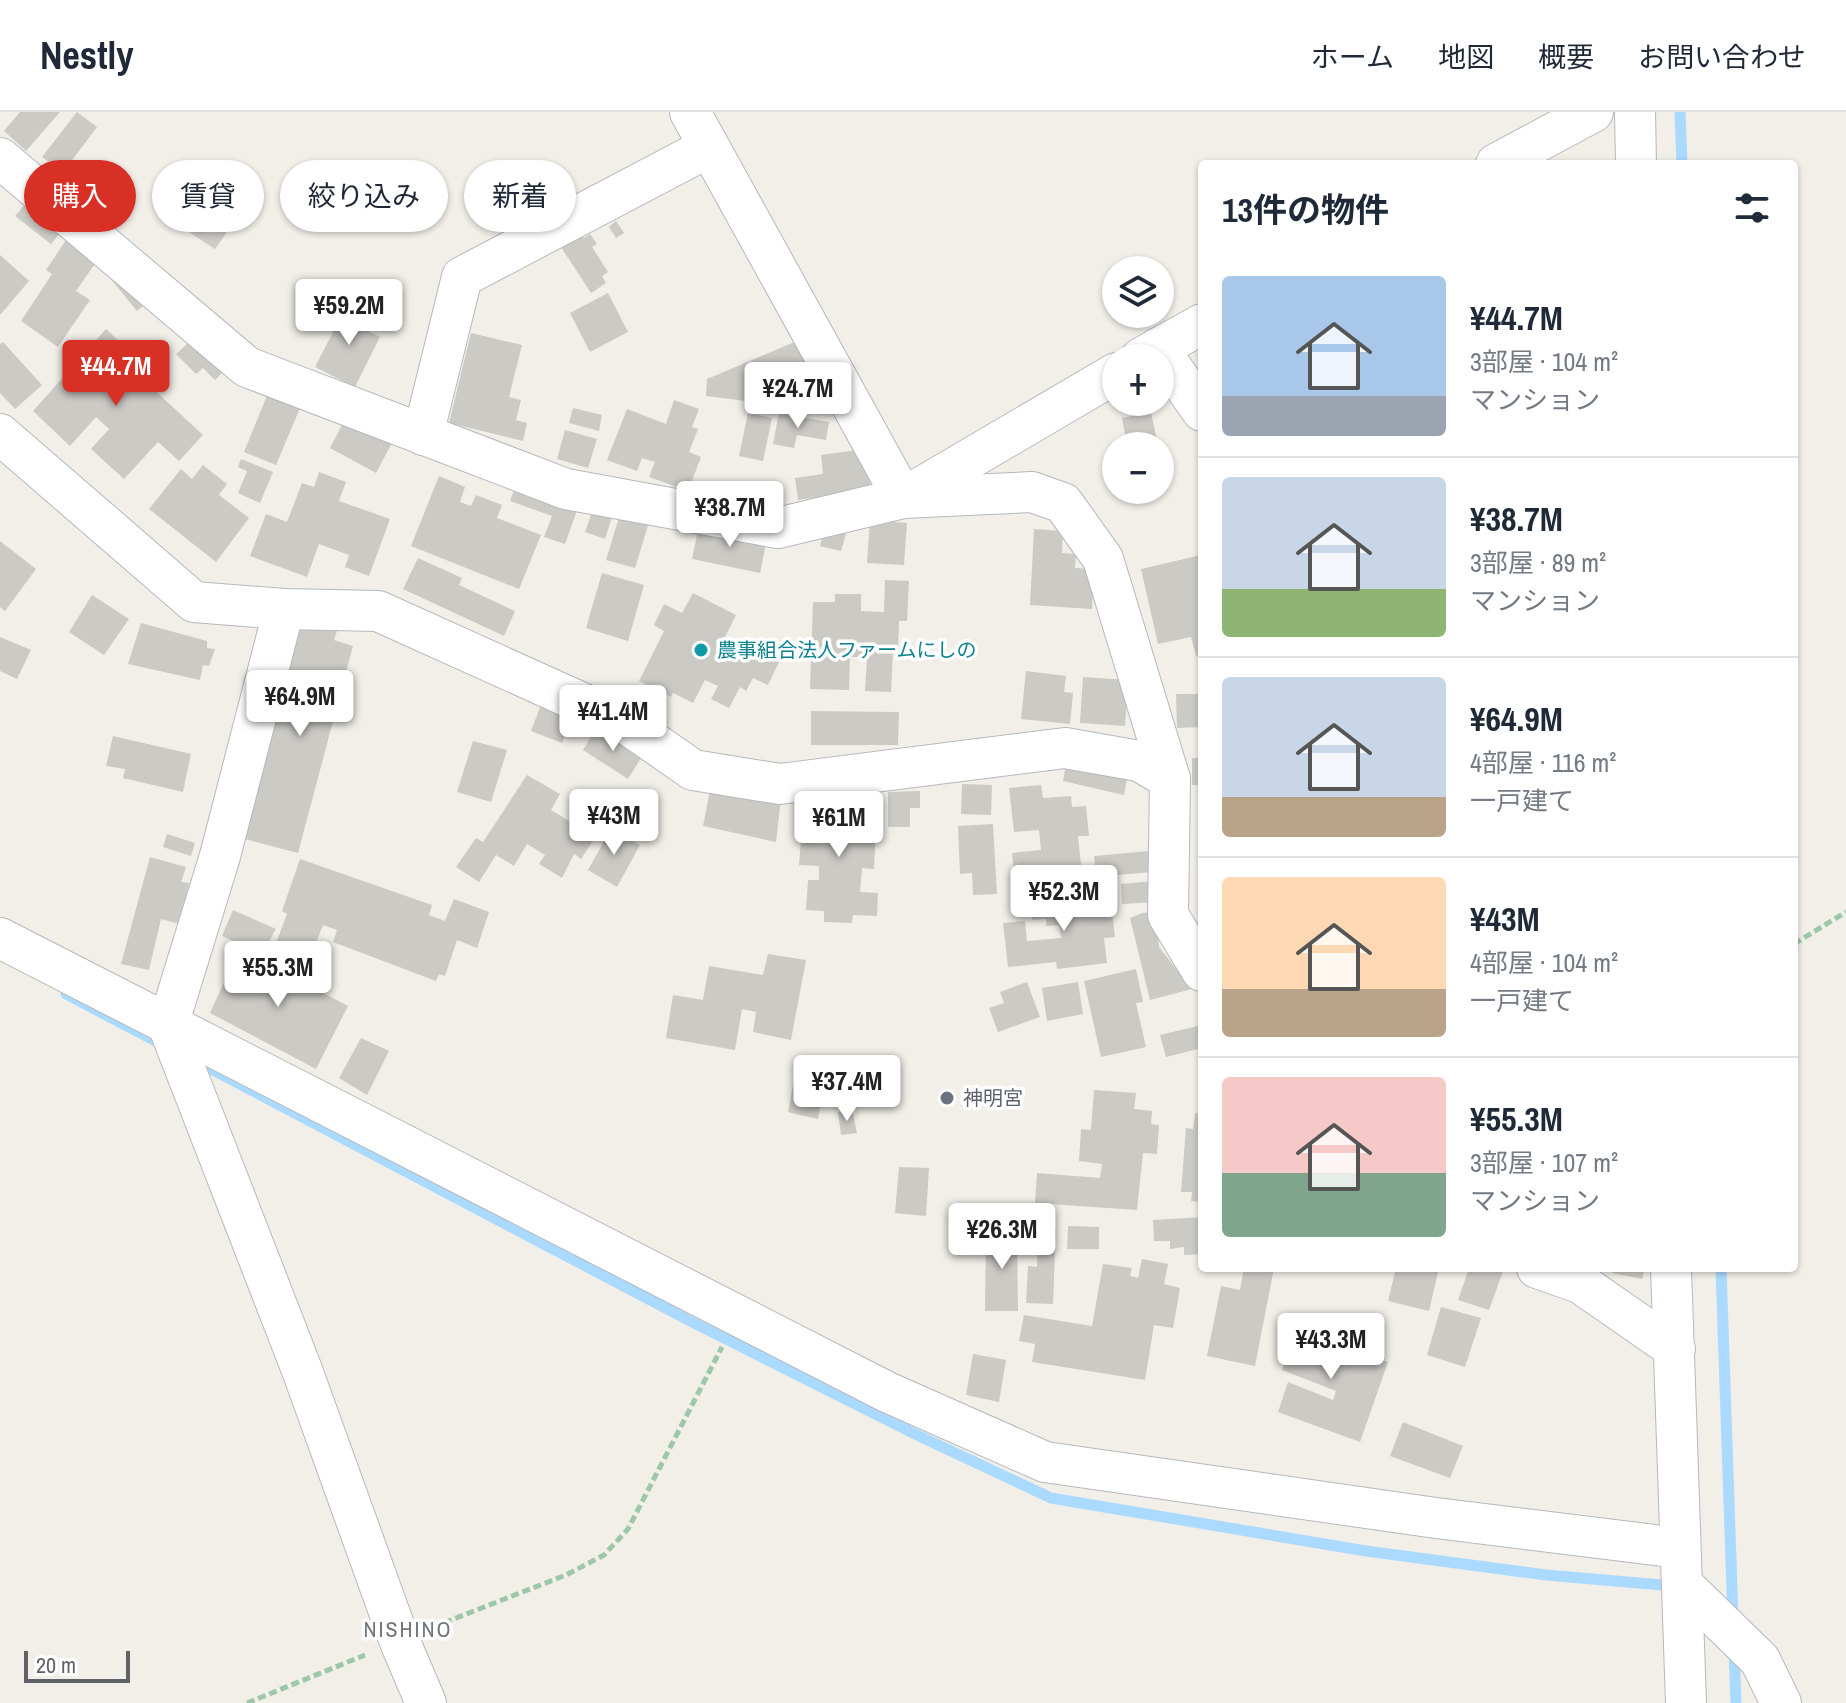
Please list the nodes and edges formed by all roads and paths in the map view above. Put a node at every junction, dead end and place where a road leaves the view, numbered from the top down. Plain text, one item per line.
1 (690, 112) edge
2 (1593, 112) edge
3 (1635, 112) edge
4 (709, 147) junction
5 (0, 158) edge
6 (1503, 160) edge
7 (1636, 160) edge
8 (1198, 326) edge
9 (1166, 344) edge
10 (1174, 380) edge
11 (1102, 381) edge
12 (1198, 407) edge
13 (0, 434) edge
14 (423, 435) junction
15 (903, 498) junction
16 (284, 609) junction
17 (1170, 779) junction
18 (1846, 912) edge
19 (0, 938) edge
20 (1798, 942) edge
21 (1198, 964) edge
22 (168, 1025) junction
23 (1548, 1272) edge
24 (1671, 1272) edge
25 (738, 1315) junction
26 (1675, 1349) junction
27 (1680, 1566) junction
28 (400, 1642) junction
29 (247, 1703) edge
30 (426, 1703) edge
31 (1686, 1703) edge
32 (1781, 1703) edge

1 - 4 street
2 - 6 street
3 - 7 street
4 - 14 street
4 - 15 street
5 - 14 street
8 - 9 street
10 - 12 street
11 - 15 street
13 - 16 street
14 - 15 street
15 - 17 street
16 - 17 street
16 - 22 street
17 - 21 street
18 - 20 path
19 - 22 street
22 - 25 street
22 - 28 street
23 - 26 street
24 - 26 street
25 - 27 street
25 - 28 path
26 - 27 street
27 - 31 street
27 - 32 street
28 - 29 path
28 - 30 street

